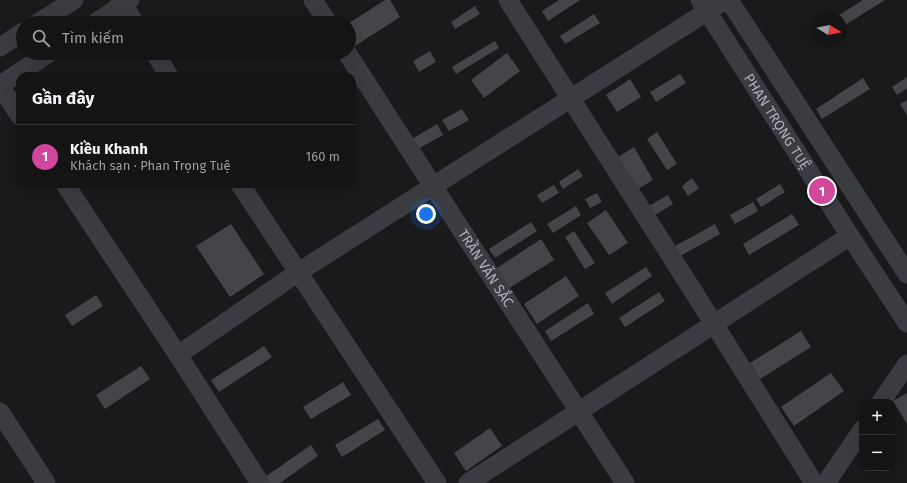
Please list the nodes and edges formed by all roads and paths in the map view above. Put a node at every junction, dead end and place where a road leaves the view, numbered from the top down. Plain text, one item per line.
1 (74, 0) edge
2 (313, 0) edge
3 (508, 0) edge
4 (725, 0) edge
5 (729, 0) edge
6 (124, 2) edge
7 (703, 6) edge
8 (49, 16) edge
9 (105, 16) edge
10 (131, 16) edge
11 (323, 16) edge
12 (16, 37) edge
13 (0, 47) edge
14 (38, 60) edge
15 (159, 60) edge
16 (352, 60) edge
17 (20, 72) edge
18 (167, 72) edge
19 (16, 75) edge
20 (0, 85) edge
21 (571, 99) junction
22 (16, 110) edge
23 (434, 186) junction
24 (68, 188) edge
25 (243, 188) edge
26 (850, 236) junction
27 (298, 273) junction
28 (907, 274) edge
29 (907, 323) edge
30 (714, 324) junction
31 (178, 355) junction
32 (907, 364) edge
33 (883, 399) edge
34 (0, 412) edge
35 (580, 412) junction
36 (859, 434) edge
37 (46, 483) edge
38 (260, 483) edge
39 (437, 483) edge
40 (468, 483) edge
41 (625, 483) edge
42 (814, 483) edge
43 (826, 483) edge

1 - 8 street
2 - 11 street
3 - 21 street
4 - 7 street
5 - 28 street, PHAN TRỌNG TUỆ
6 - 9 street
6 - 10 street
7 - 21 street
7 - 26 street, PHAN TRỌNG TUỆ
12 - 13 street
14 - 17 street
15 - 18 street
16 - 23 street, TRẦN VĂN SẮC
19 - 20 street
20 - 22 street
21 - 23 street
21 - 30 street
23 - 27 street
23 - 35 street, TRẦN VĂN SẮC
24 - 31 street
25 - 27 street
26 - 29 street, PHAN TRỌNG TUỆ
26 - 30 street
27 - 31 street
27 - 39 street
30 - 35 street
30 - 42 street
31 - 38 street
32 - 33 street
34 - 37 street
35 - 40 street
35 - 41 street, TRẦN VĂN SẮC
36 - 43 street

